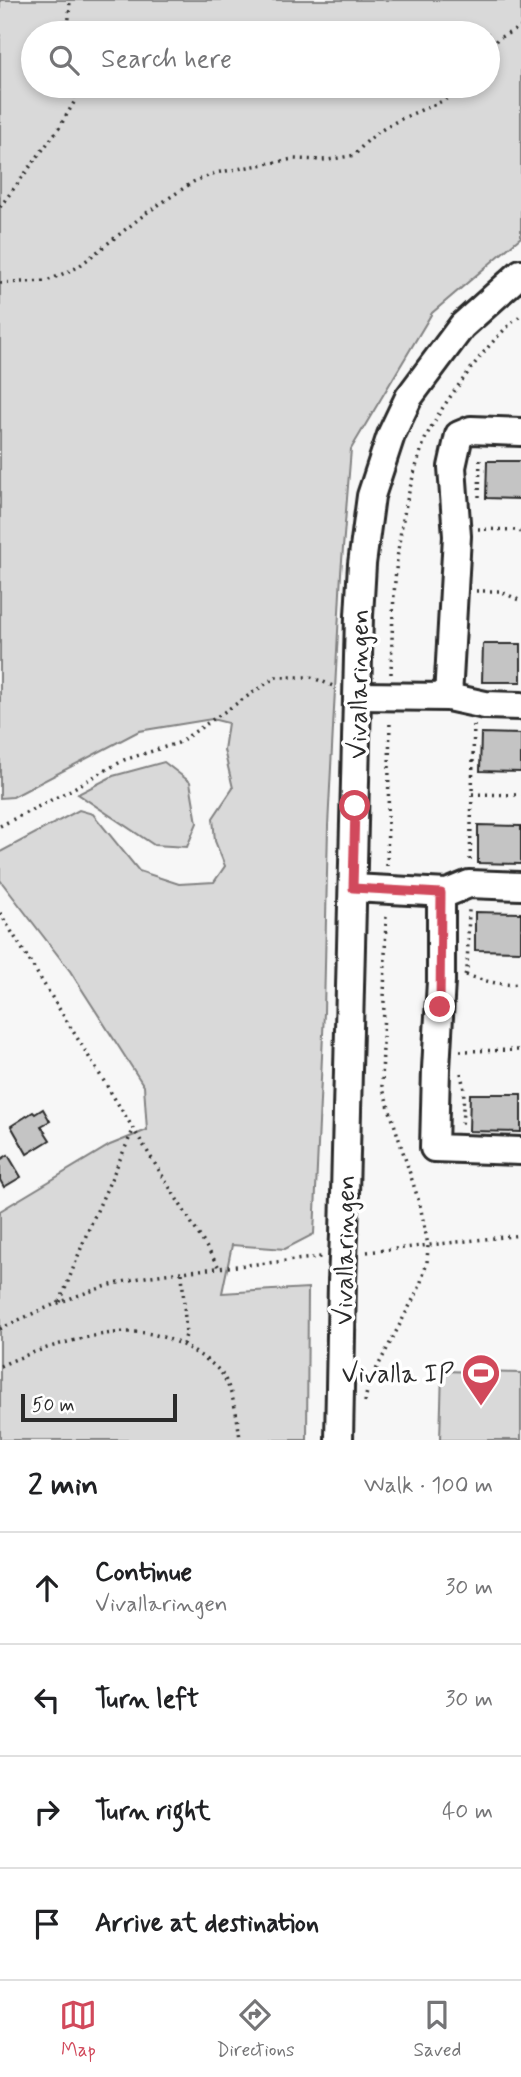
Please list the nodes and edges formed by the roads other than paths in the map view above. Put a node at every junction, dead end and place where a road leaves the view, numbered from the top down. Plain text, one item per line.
1 (521, 273) edge
2 (521, 432) edge
3 (358, 696) junction
4 (448, 697) junction
5 (521, 706) edge
6 (521, 886) edge
7 (353, 888) junction
8 (441, 893) junction
9 (521, 1151) edge
10 (339, 1440) edge

1 - 3 street, Vivallaringen
2 - 4 street
3 - 4 street
3 - 7 street, Vivallaringen
4 - 5 street
6 - 8 street
7 - 8 street
7 - 10 street, Vivallaringen, bridge
8 - 9 street

